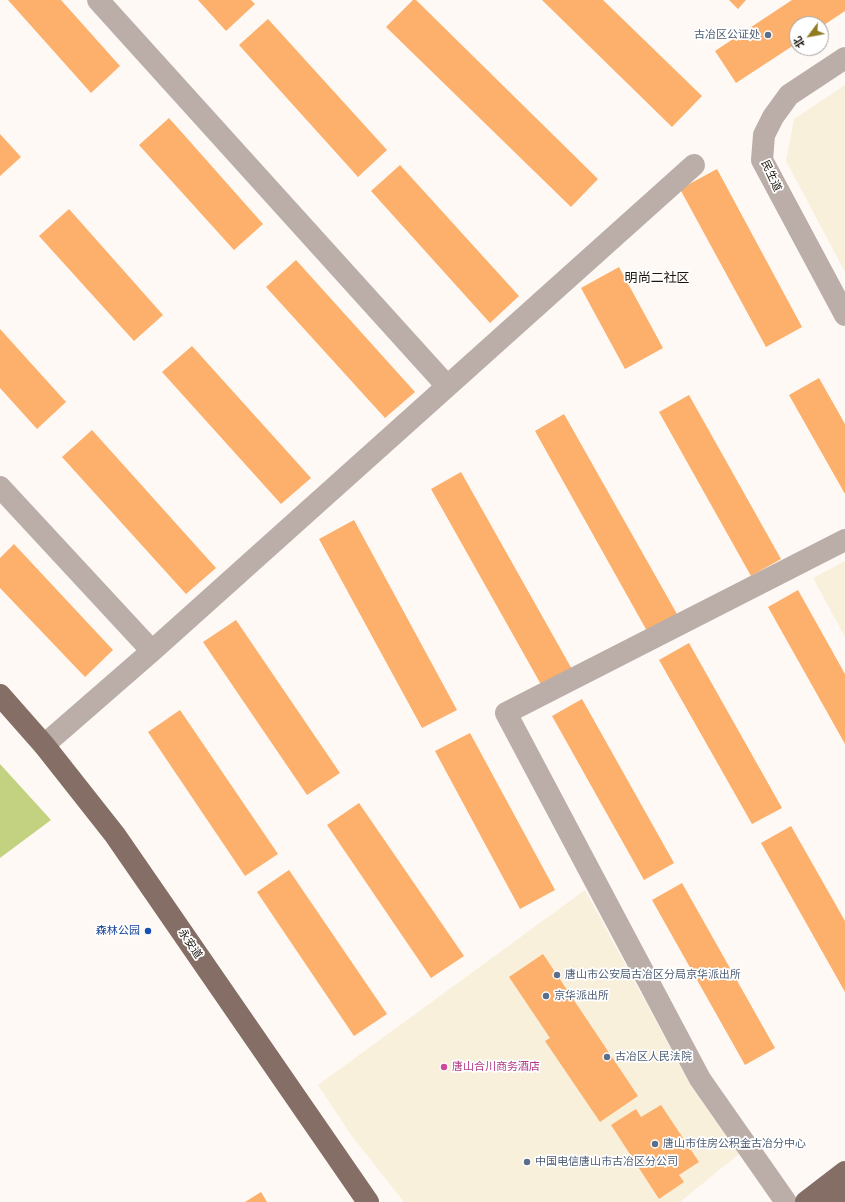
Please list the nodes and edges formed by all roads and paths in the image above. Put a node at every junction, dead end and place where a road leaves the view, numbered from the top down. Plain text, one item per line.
1 (98, 0) edge
2 (845, 58) edge
3 (694, 165) dead end
4 (845, 315) edge
5 (447, 386) junction
6 (0, 486) edge
7 (845, 540) edge
8 (152, 651) junction
9 (0, 695) edge
10 (44, 745) junction
11 (845, 1172) edge
12 (845, 1194) edge
13 (368, 1202) edge
14 (786, 1202) edge
15 (806, 1202) edge
16 (834, 1202) edge

1 - 5 street
2 - 4 street, 民生道
3 - 5 street
5 - 8 street
6 - 8 street
7 - 14 street
8 - 10 street
9 - 10 main road, 永安道
10 - 13 main road, 永安道
11 - 15 main road
12 - 16 main road

